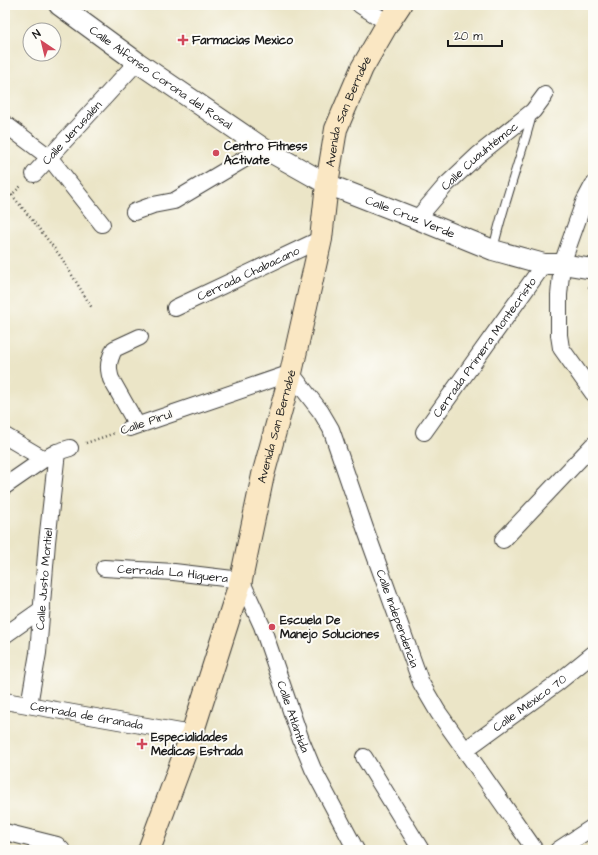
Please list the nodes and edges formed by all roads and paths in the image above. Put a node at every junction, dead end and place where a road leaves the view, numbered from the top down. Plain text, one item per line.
1 (59, 5) edge
2 (360, 5) edge
3 (400, 5) edge
4 (388, 23) junction
5 (137, 62) junction
6 (545, 95) dead end
7 (533, 111) junction
8 (5, 124) edge
9 (263, 148) junction
10 (49, 157) junction
11 (34, 174) joint
12 (327, 184) junction
13 (593, 185) edge
14 (12, 195) junction
15 (5, 201) edge
16 (134, 212) dead end
17 (417, 219) junction
18 (102, 224) dead end
19 (320, 239) junction
20 (493, 250) junction
21 (553, 264) junction
22 (593, 269) edge
23 (92, 308) dead end
24 (175, 308) dead end
25 (5, 320) edge
26 (9, 325) dead end
27 (140, 338) dead end
28 (291, 373) junction
29 (593, 393) edge
30 (133, 427) junction
31 (424, 432) dead end
32 (5, 436) edge
33 (593, 445) edge
34 (57, 453) junction
35 (5, 486) edge
36 (503, 540) dead end
37 (104, 568) dead end
38 (241, 580) junction
39 (42, 610) junction
40 (5, 635) edge
41 (593, 654) edge
42 (5, 701) edge
43 (29, 705) junction
44 (192, 734) junction
45 (465, 750) junction
46 (364, 757) dead end
47 (593, 827) edge
48 (5, 832) edge
49 (62, 850) edge
50 (149, 850) edge
51 (356, 850) edge
52 (420, 850) edge
53 (535, 850) edge
54 (558, 850) edge

1 - 5 street, Calle Alfonso Corona del Rosal
2 - 4 street
3 - 4 main road, Avenida San Bernabé
4 - 12 main road, Avenida San Bernabé
5 - 9 street, Calle Alfonso Corona del Rosal
5 - 10 street, Calle Jerusalén
6 - 7 street, Calle Cuauhtémoc
7 - 17 street, Calle Cuauhtémoc
7 - 20 lane
8 - 10 street
9 - 12 street, Calle Alfonso Corona del Rosal
9 - 16 street
10 - 11 street, Calle Jerusalén
10 - 18 street
11 - 14 path, Calle Jerusalén
12 - 17 street, Calle Cruz Verde
12 - 19 main road, Avenida San Bernabé
13 - 21 street
14 - 15 path, Calle Jerusalén
14 - 23 path
17 - 20 street, Calle Cruz Verde
19 - 24 street, Cerrada Chabacano
19 - 28 main road, Avenida San Bernabé
20 - 21 street, Calle Cruz Verde
21 - 22 street, Calle Cruz Verde
21 - 29 street
21 - 31 street, Cerrada Primera Montecristo
25 - 26 path
27 - 30 street
28 - 30 street, Calle Pirul
28 - 38 main road, Avenida San Bernabé
28 - 45 street, Calle Independencia
30 - 34 path, Calle Pirul
32 - 34 street
33 - 36 street
34 - 35 street
34 - 39 street, Calle Justo Montiel
37 - 38 street, Cerrada La Higuera
38 - 44 main road, Avenida San Bernabé
38 - 51 street, Calle Atlántida
39 - 40 street
39 - 43 street, Calle Justo Montiel
41 - 45 street, Calle México 70
42 - 43 street, Cerrada de Granada
43 - 44 street, Cerrada de Granada
44 - 50 main road, Avenida San Bernabé
45 - 53 street, Calle Independencia
46 - 52 street
47 - 54 street
48 - 49 street

